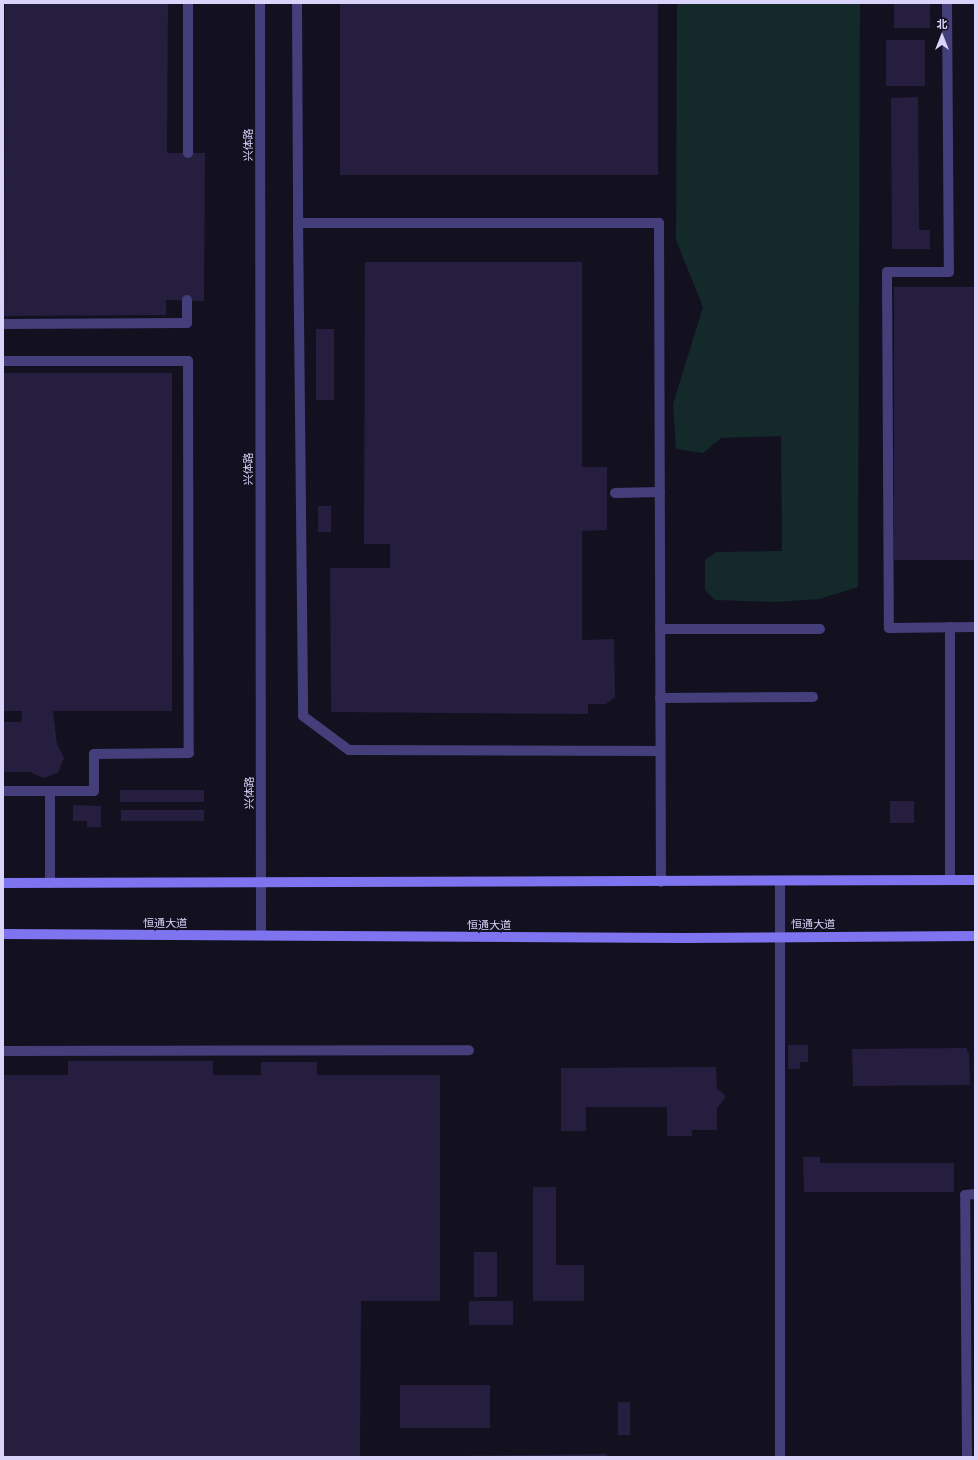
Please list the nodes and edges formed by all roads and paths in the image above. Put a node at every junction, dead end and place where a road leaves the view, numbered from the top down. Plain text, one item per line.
1 (188, 3) edge
2 (260, 3) edge
3 (297, 3) edge
4 (947, 3) edge
5 (188, 153) dead end
6 (298, 224) junction
7 (187, 300) dead end
8 (3, 324) edge
9 (3, 361) edge
10 (660, 492) junction
11 (615, 493) dead end
12 (950, 627) junction
13 (975, 627) edge
14 (660, 629) junction
15 (820, 629) dead end
16 (813, 697) dead end
17 (660, 698) junction
18 (660, 751) junction
19 (3, 791) edge
20 (50, 791) junction
21 (950, 880) junction
22 (975, 880) edge
23 (780, 881) junction
24 (661, 882) junction
25 (3, 883) edge
26 (50, 883) junction
27 (261, 884) junction
28 (3, 934) edge
29 (261, 935) junction
30 (780, 936) junction
31 (975, 936) edge
32 (469, 1050) dead end
33 (3, 1051) edge
34 (975, 1194) edge
35 (780, 1457) edge
36 (967, 1457) edge

1 - 5 lane
2 - 27 lane, 兴体路
3 - 6 lane
4 - 12 lane
6 - 10 lane
6 - 18 lane
7 - 8 lane
9 - 20 lane
10 - 11 lane
10 - 14 lane
12 - 13 lane
12 - 21 lane
14 - 15 lane
14 - 17 lane
16 - 17 lane
17 - 18 lane
18 - 24 lane
19 - 20 lane
20 - 26 lane
21 - 22 main road
21 - 23 main road
23 - 24 main road
23 - 30 lane
24 - 27 main road
25 - 26 main road
26 - 27 main road
27 - 29 lane, 兴体路
28 - 29 main road, 恒通大道
29 - 30 main road, 恒通大道
30 - 31 main road, 恒通大道
30 - 35 lane
32 - 33 lane
34 - 36 lane

